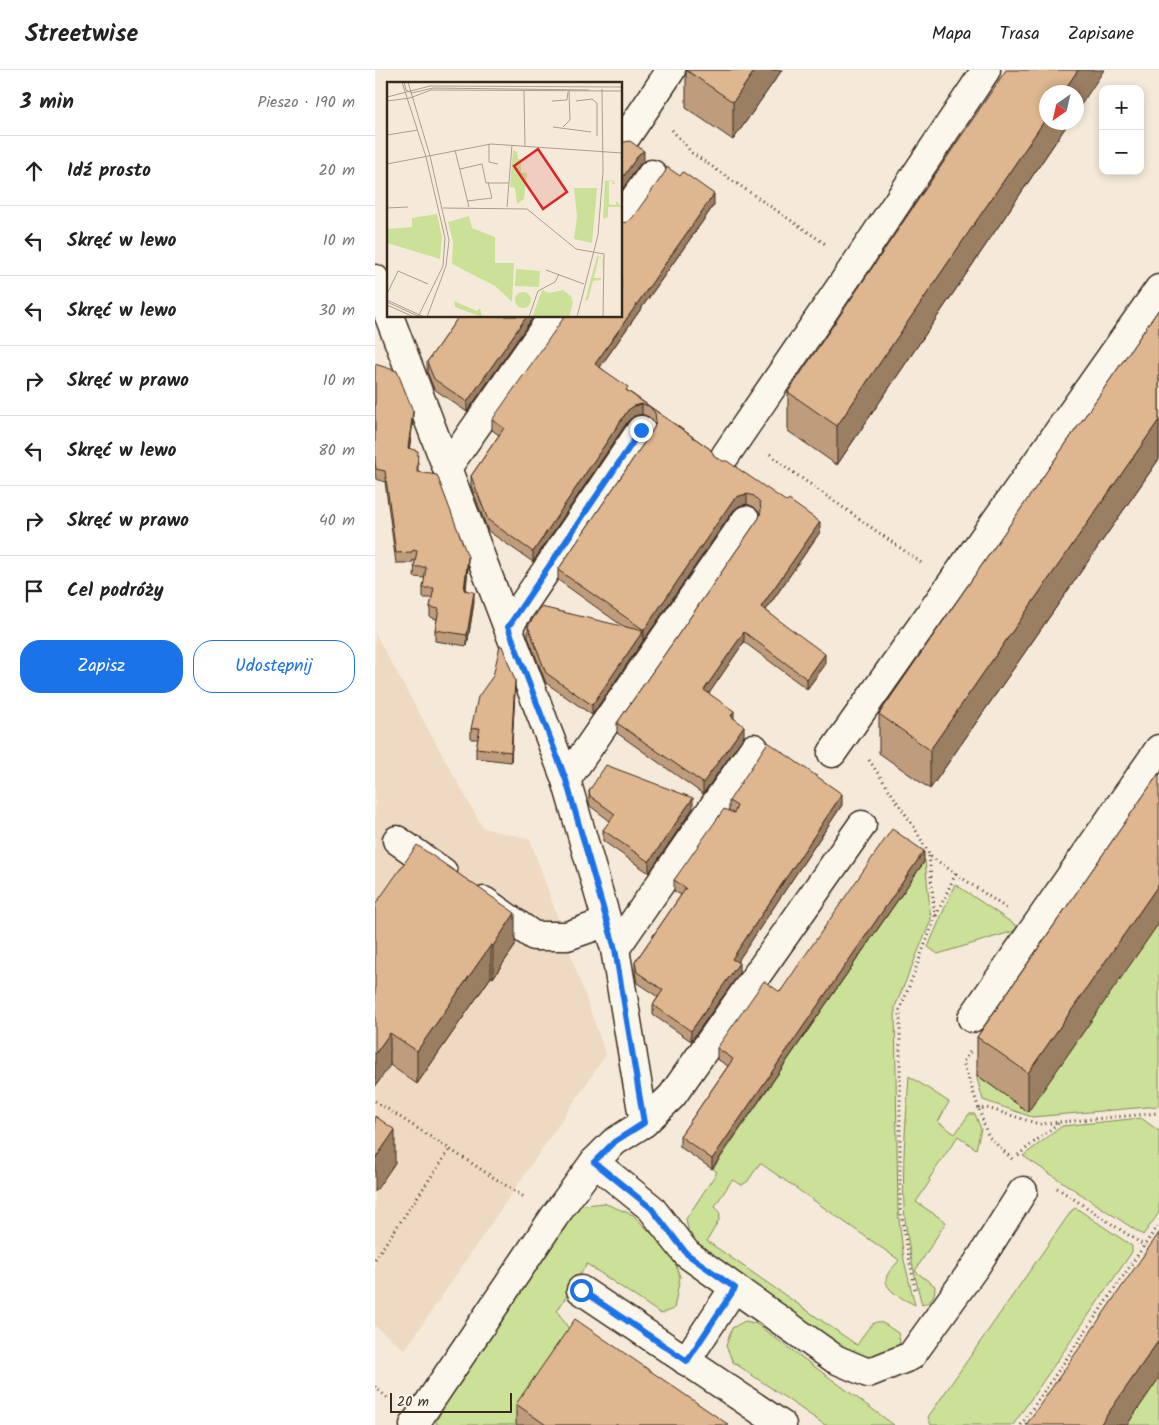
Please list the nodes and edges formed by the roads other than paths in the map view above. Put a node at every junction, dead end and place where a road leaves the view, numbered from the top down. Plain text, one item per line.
1 (671, 70) edge
2 (985, 70) edge
3 (626, 137) dead end
4 (652, 174) dead end
5 (623, 215) edge
6 (375, 279) edge
7 (1159, 289) edge
8 (387, 311) edge
9 (390, 318) edge
10 (552, 318) edge
11 (641, 430) dead end
12 (725, 456) dead end
13 (447, 468) junction
14 (746, 520) dead end
15 (508, 627) junction
16 (754, 748) dead end
17 (1159, 748) edge
18 (832, 753) dead end
19 (566, 780) junction
20 (861, 825) dead end
21 (397, 840) dead end
22 (607, 922) junction
23 (615, 949) junction
24 (973, 1018) dead end
25 (644, 1123) junction
26 (594, 1162) junction
27 (1023, 1191) dead end
28 (735, 1288) junction
29 (581, 1290) dead end
30 (687, 1361) junction
31 (414, 1425) edge
32 (782, 1425) edge

1 - 3 lane
2 - 12 lane
4 - 5 lane
6 - 8 lane
7 - 18 lane
9 - 13 lane
10 - 13 lane
11 - 15 lane
13 - 15 lane
14 - 19 lane
15 - 19 lane
16 - 23 lane
17 - 24 lane
19 - 22 lane
20 - 25 lane
21 - 22 lane
22 - 23 lane
23 - 25 lane
25 - 26 lane
26 - 28 lane
26 - 31 lane
27 - 28 lane
28 - 30 lane
29 - 30 lane
30 - 32 lane

